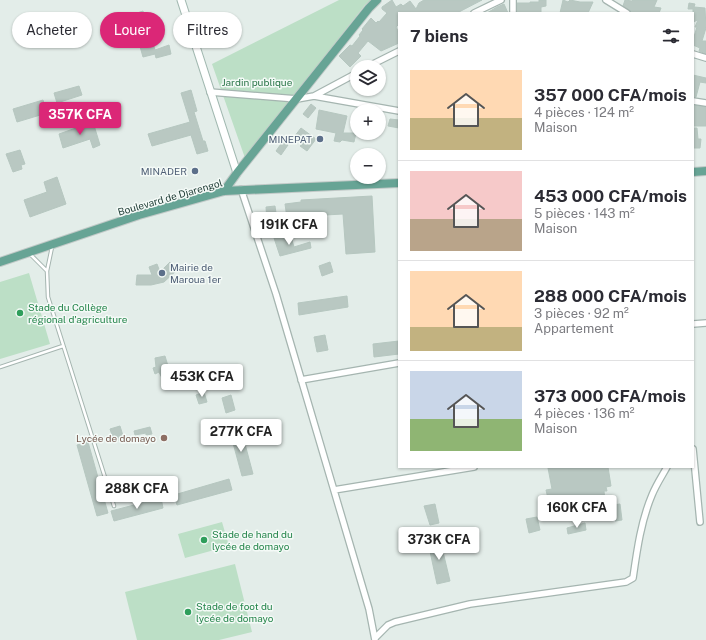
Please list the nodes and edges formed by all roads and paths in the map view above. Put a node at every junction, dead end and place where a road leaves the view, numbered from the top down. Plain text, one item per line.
1 (181, 0) edge
2 (377, 0) edge
3 (501, 0) edge
4 (513, 0) edge
5 (606, 0) edge
6 (476, 12) edge
7 (513, 12) edge
8 (625, 12) edge
9 (398, 52) edge
10 (694, 54) edge
11 (706, 58) edge
12 (381, 60) edge
13 (350, 77) edge
14 (210, 92) junction
15 (314, 96) junction
16 (297, 99) junction
17 (694, 101) edge
18 (706, 103) edge
19 (398, 111) edge
20 (706, 171) edge
21 (694, 172) edge
22 (237, 173) junction
23 (398, 183) edge
24 (241, 189) junction
25 (224, 191) junction
26 (53, 244) junction
27 (28, 252) junction
28 (0, 262) edge
29 (47, 271) junction
30 (706, 323) edge
31 (694, 324) edge
32 (63, 346) junction
33 (398, 363) edge
34 (0, 367) edge
35 (301, 380) junction
36 (694, 459) edge
37 (468, 468) edge
38 (666, 468) edge
39 (334, 490) junction
40 (114, 506) dead end
41 (700, 522) dead end
42 (375, 639) edge

1 - 14 street
2 - 16 main road
3 - 6 street
4 - 7 street
5 - 8 street
9 - 12 street
10 - 11 street
13 - 15 street
14 - 16 street
14 - 22 street
15 - 16 street
15 - 19 street
16 - 22 main road
17 - 18 street
20 - 21 main road
22 - 25 main road
23 - 24 main road, Boulevard de Djarengol
24 - 25 main road, Boulevard de Djarengol
24 - 35 street
25 - 26 main road, Boulevard de Djarengol
26 - 27 main road, Boulevard de Djarengol
26 - 29 lane
27 - 28 main road, Boulevard de Djarengol
27 - 29 lane
29 - 32 lane
30 - 31 street
32 - 34 lane
32 - 40 lane
33 - 35 street
35 - 39 street
36 - 41 street
37 - 39 street
38 - 42 street
39 - 42 street

